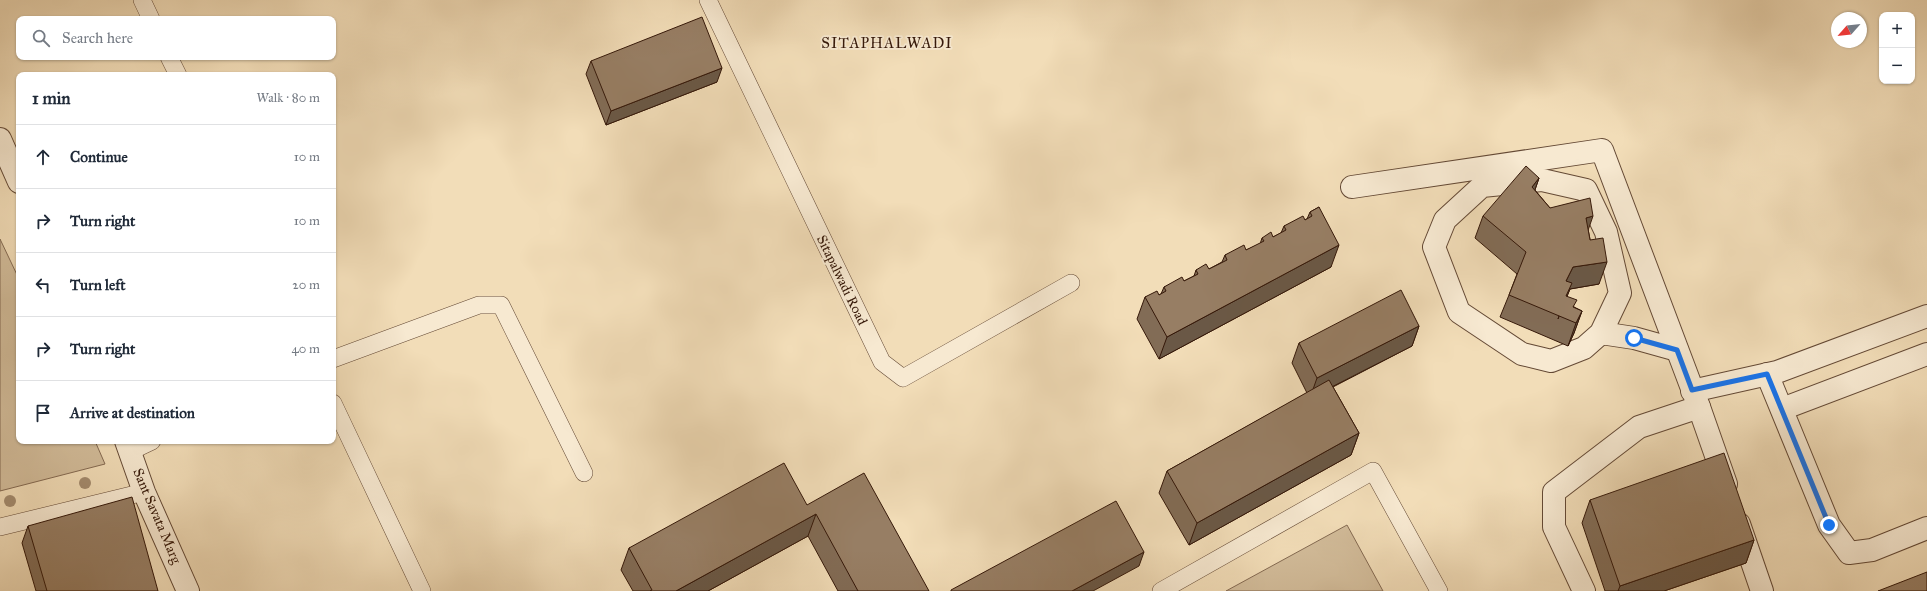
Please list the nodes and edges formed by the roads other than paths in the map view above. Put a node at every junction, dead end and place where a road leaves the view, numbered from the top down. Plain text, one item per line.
1 (142, 0) edge
2 (708, 0) edge
3 (150, 16) edge
4 (170, 60) edge
5 (176, 72) edge
6 (0, 139) edge
7 (15, 159) edge
8 (1352, 188) dead end
9 (1071, 283) dead end
10 (1927, 316) edge
11 (1601, 333) junction
12 (1677, 350) junction
13 (1927, 354) edge
14 (336, 358) edge
15 (1767, 374) junction
16 (1696, 399) junction
17 (336, 409) edge
18 (1782, 409) junction
19 (129, 446) edge
20 (584, 473) dead end
21 (144, 492) junction
22 (0, 527) edge
23 (1927, 528) edge
24 (188, 591) edge
25 (422, 591) edge
26 (1161, 591) edge
27 (1439, 591) edge
28 (1584, 591) edge
29 (1762, 591) edge

1 - 3 lane
2 - 9 lane, Sitapalwadi Road
4 - 5 lane
6 - 7 street
8 - 12 street
10 - 15 street
11 - 11 street
11 - 12 street
12 - 16 street
13 - 18 street
14 - 20 lane
15 - 16 street
15 - 18 street
16 - 28 street
16 - 29 street
17 - 25 lane
18 - 23 street
19 - 21 street, Sant Savata Marg
21 - 22 lane
21 - 24 street, Sant Savata Marg
26 - 27 lane

